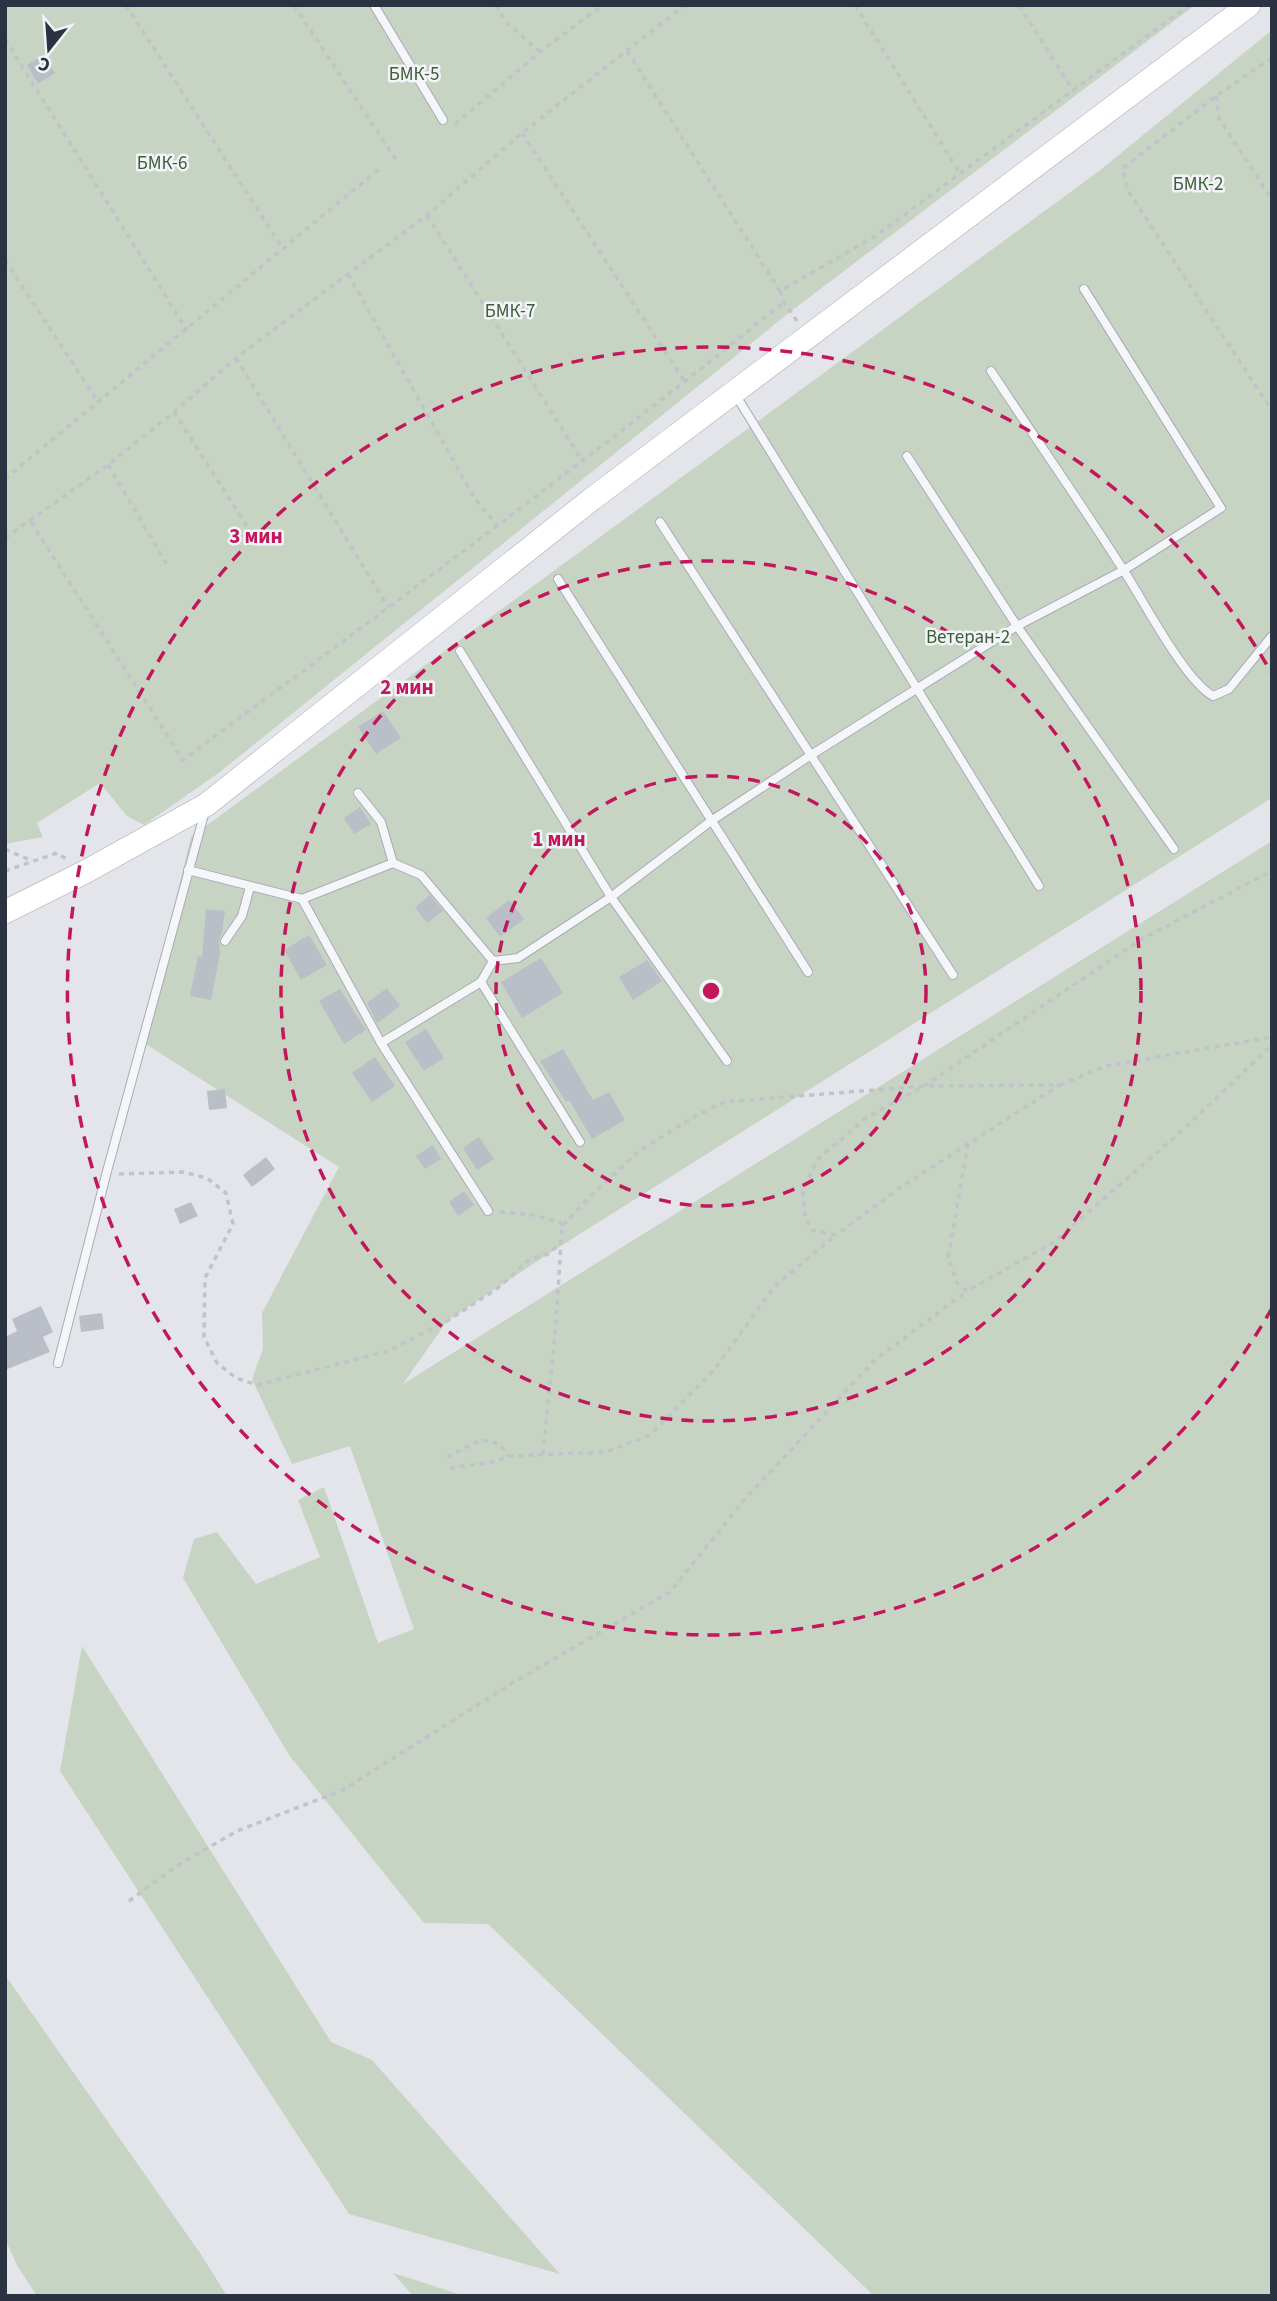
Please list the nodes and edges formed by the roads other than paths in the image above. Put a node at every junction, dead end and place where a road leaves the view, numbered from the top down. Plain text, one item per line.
1 (374, 5) edge
2 (1249, 5) edge
3 (443, 120) road end
4 (1084, 289) dead end
5 (991, 371) dead end
6 (734, 392) junction
7 (907, 456) dead end
8 (660, 522) dead end
9 (1124, 570) junction
10 (558, 579) dead end
11 (1017, 626) junction
12 (1272, 636) edge
13 (460, 651) dead end
14 (917, 689) junction
15 (811, 755) junction
16 (358, 793) dead end
17 (206, 804) junction
18 (711, 821) junction
19 (1174, 849) dead end
20 (393, 863) junction
21 (188, 870) junction
22 (1039, 886) dead end
23 (250, 887) junction
24 (611, 897) junction
25 (302, 899) junction
26 (5, 912) edge
27 (225, 941) dead end
28 (493, 961) junction
29 (808, 972) dead end
30 (953, 975) dead end
31 (481, 982) junction
32 (381, 1043) junction
33 (727, 1061) dead end
34 (580, 1142) dead end
35 (488, 1211) road end
36 (58, 1363) dead end

1 - 3 lane
2 - 6 main road
4 - 9 lane
5 - 9 lane
6 - 14 lane
6 - 17 main road
7 - 11 lane
8 - 15 lane
9 - 11 lane
9 - 12 lane
10 - 18 lane
11 - 14 lane
11 - 19 lane
13 - 24 lane
14 - 15 lane
14 - 22 lane
15 - 18 lane
15 - 30 lane
16 - 20 lane
17 - 21 lane
17 - 26 main road
18 - 24 lane
18 - 29 lane
20 - 25 lane
20 - 28 lane
21 - 23 lane
21 - 36 lane
23 - 25 lane
23 - 27 lane
24 - 28 lane
24 - 33 lane
25 - 32 lane
28 - 31 lane
31 - 32 lane
31 - 34 lane
32 - 35 lane

